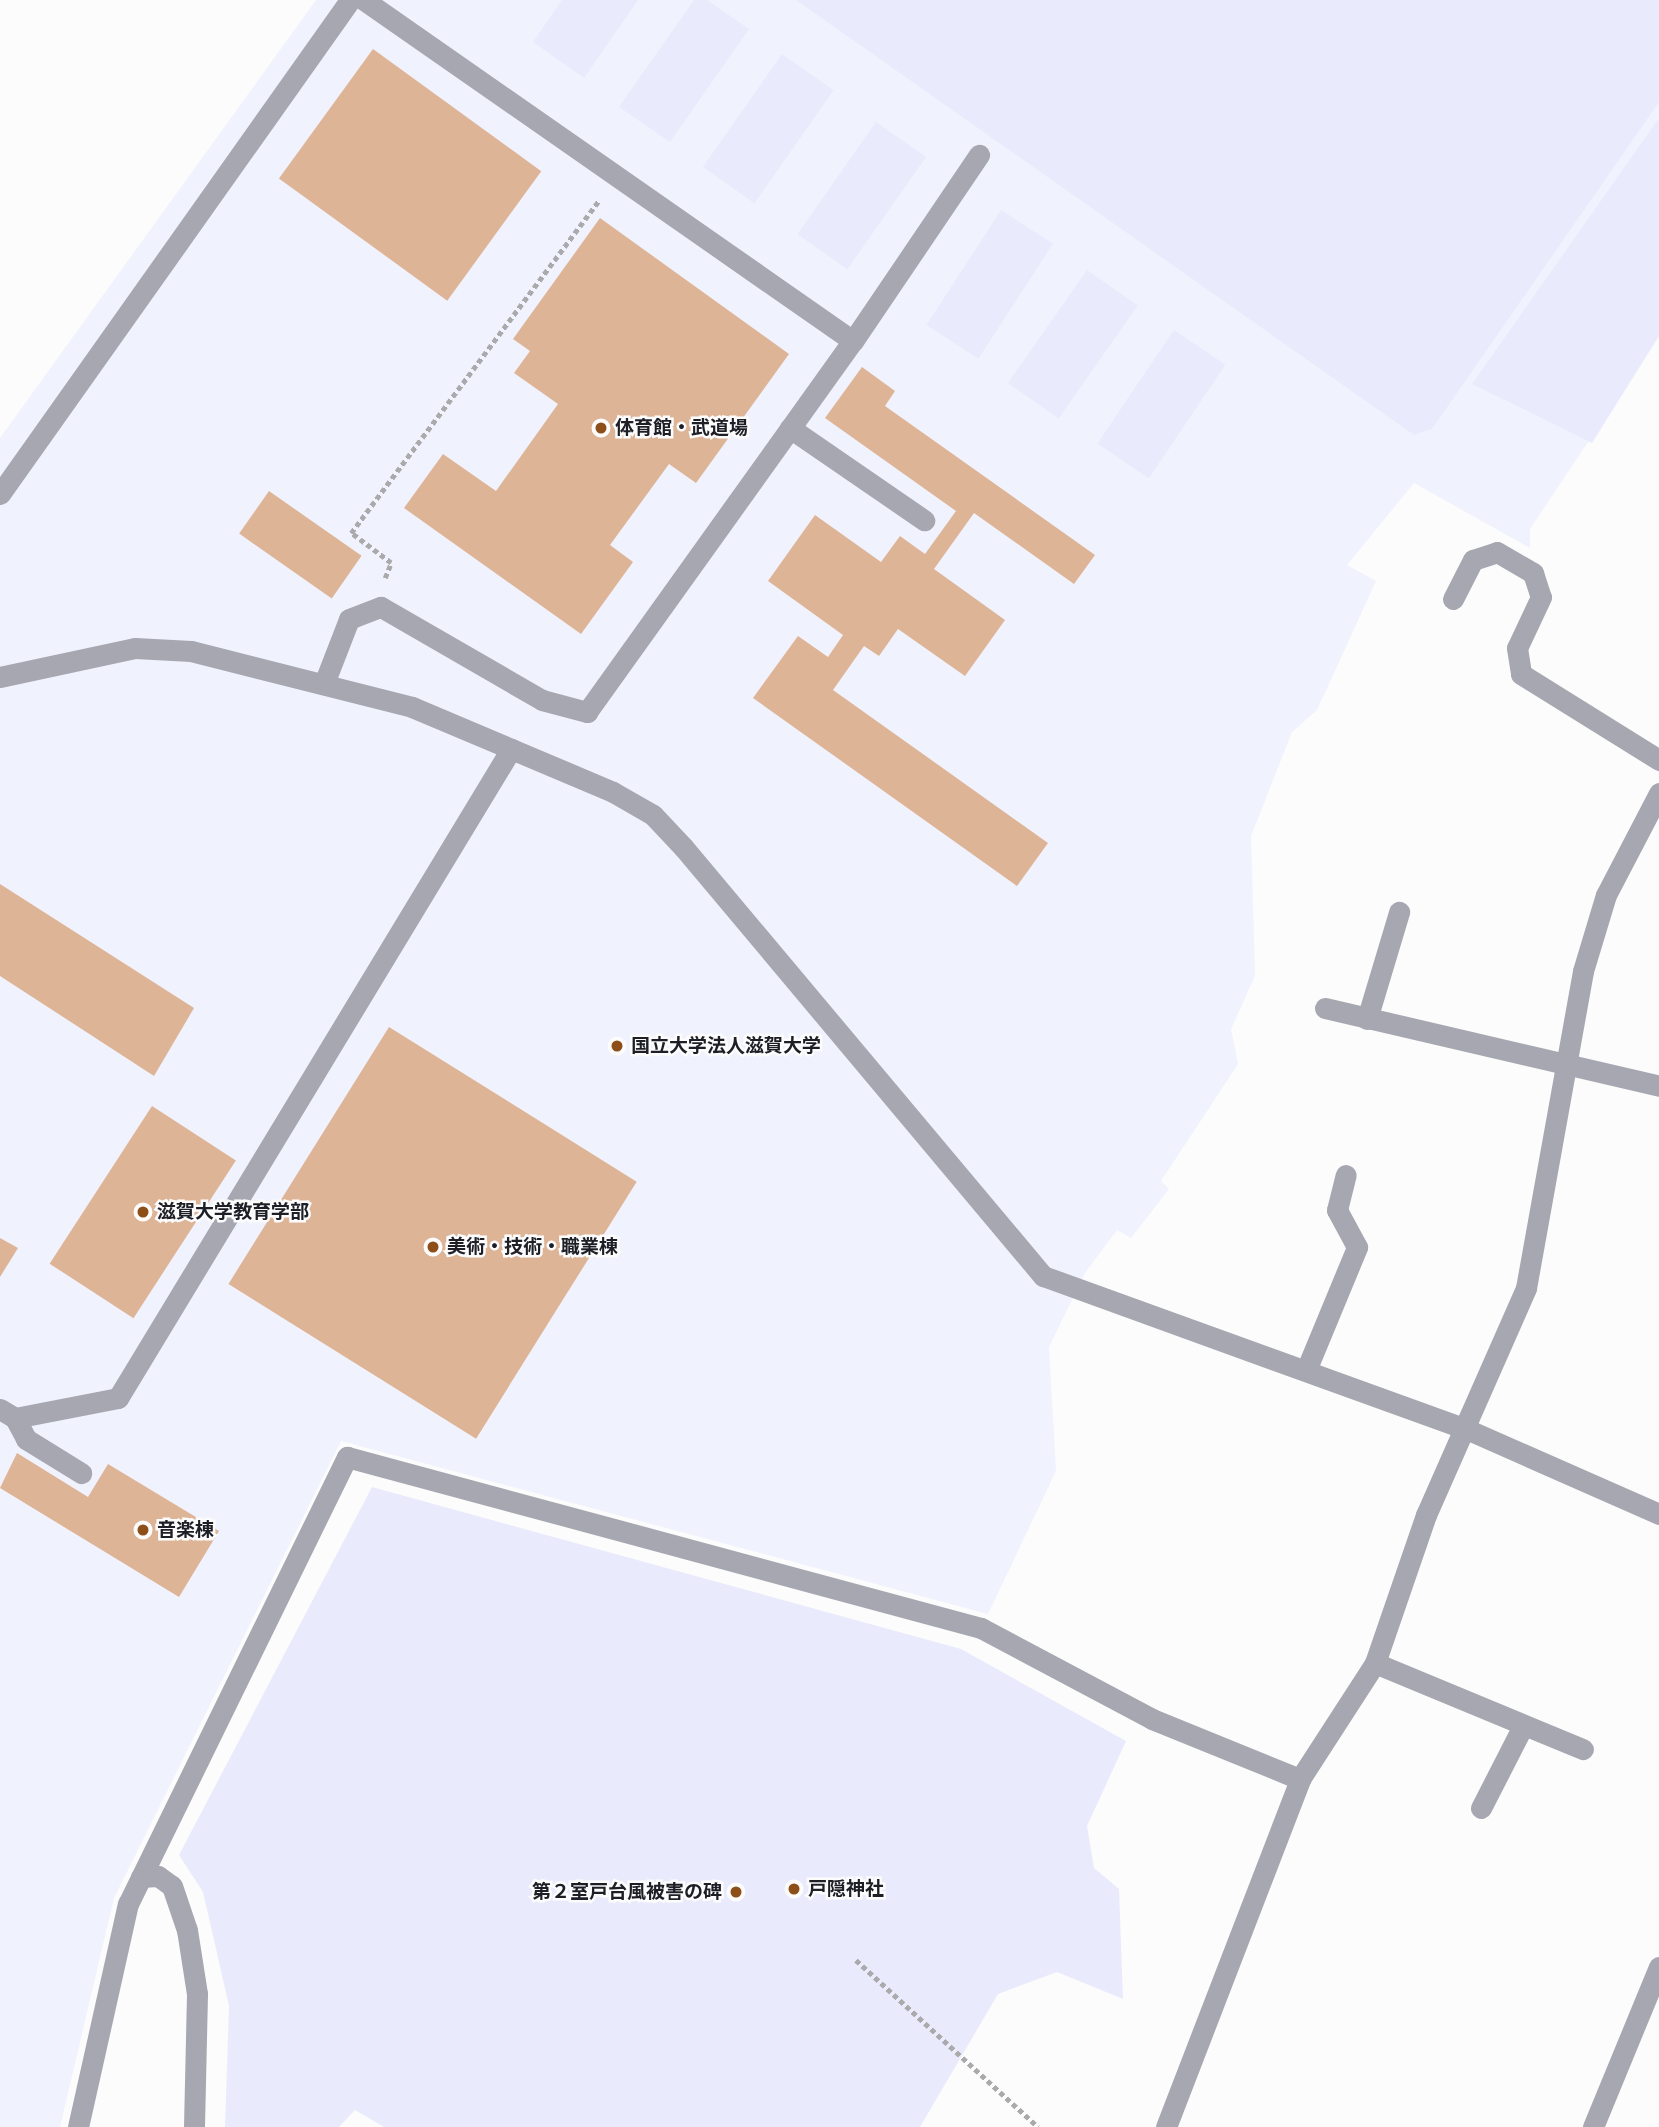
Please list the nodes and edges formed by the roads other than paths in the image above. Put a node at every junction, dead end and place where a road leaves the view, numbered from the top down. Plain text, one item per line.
1 (350, 0) edge
2 (364, 0) edge
3 (979, 155) dead end
4 (853, 341) junction
5 (790, 428) junction
6 (0, 494) edge
7 (923, 520) dead end
8 (1453, 599) dead end
9 (0, 677) edge
10 (325, 681) junction
11 (511, 748) junction
12 (1659, 760) edge
13 (1659, 793) edge
14 (1399, 912) dead end
15 (1325, 1008) dead end
16 (1367, 1019) junction
17 (1566, 1069) junction
18 (1659, 1086) edge
19 (1346, 1175) dead end
20 (1307, 1368) junction
21 (4, 1412) edge
22 (1464, 1428) junction
23 (81, 1473) dead end
24 (1659, 1514) edge
25 (1375, 1663) junction
26 (1523, 1726) junction
27 (1583, 1749) dead end
28 (1300, 1779) junction
29 (1481, 1808) dead end
30 (141, 1877) junction
31 (1659, 1968) edge
32 (78, 2127) edge
33 (194, 2127) edge
34 (1166, 2127) edge
35 (1593, 2127) edge

1 - 6 street
2 - 4 street
3 - 4 street
4 - 5 street
5 - 7 street
5 - 10 street
8 - 12 street
9 - 10 street
10 - 11 street
11 - 20 street
11 - 21 street
13 - 17 street
14 - 16 street
15 - 16 street
16 - 17 street
17 - 18 street
17 - 22 street
19 - 20 street
20 - 22 street
21 - 23 street
22 - 24 street
22 - 25 street
25 - 26 street
25 - 28 street
26 - 27 street
26 - 29 street
28 - 30 street
28 - 34 street
30 - 32 street
30 - 33 street
31 - 35 street

